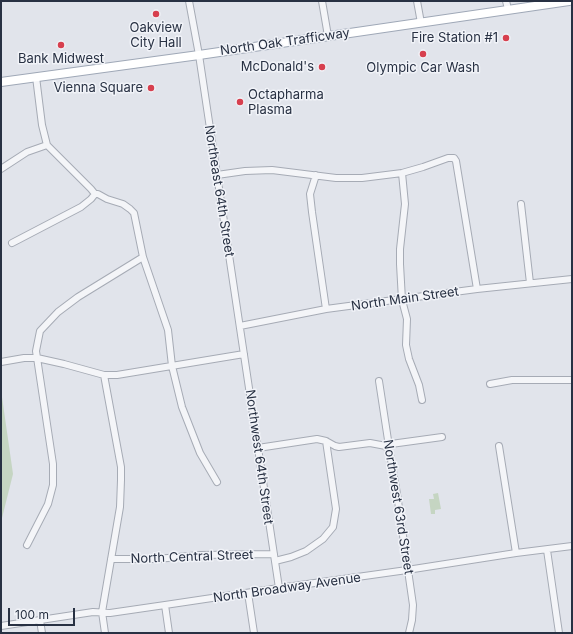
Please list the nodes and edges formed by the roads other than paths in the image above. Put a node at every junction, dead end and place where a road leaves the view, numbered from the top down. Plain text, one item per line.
1 (189, 1) edge
2 (322, 1) edge
3 (417, 1) edge
4 (569, 1) edge
5 (507, 5) edge
6 (421, 23) junction
7 (328, 36) junction
8 (199, 55) junction
9 (36, 77) junction
10 (1, 82) edge
11 (47, 145) junction
12 (1, 168) edge
13 (402, 173) junction
14 (217, 175) junction
15 (316, 175) junction
16 (94, 194) junction
17 (521, 204) dead end
18 (12, 243) dead end
19 (143, 257) junction
20 (572, 279) edge
21 (530, 283) junction
22 (477, 289) junction
23 (402, 300) junction
24 (326, 309) junction
25 (240, 326) junction
26 (244, 354) junction
27 (37, 358) junction
28 (1, 362) edge
29 (172, 366) junction
30 (104, 375) junction
31 (379, 380) dead end
32 (572, 380) edge
33 (490, 384) dead end
34 (422, 400) dead end
35 (442, 437) dead end
36 (326, 441) junction
37 (386, 446) junction
38 (499, 446) dead end
39 (258, 448) junction
40 (217, 482) dead end
41 (27, 545) dead end
42 (572, 546) edge
43 (547, 550) junction
44 (516, 553) junction
45 (274, 554) junction
46 (111, 559) junction
47 (275, 560) junction
48 (407, 570) junction
49 (279, 588) junction
50 (248, 593) junction
51 (165, 605) junction
52 (102, 612) junction
53 (40, 620) junction
54 (1, 626) edge
55 (42, 633) edge
56 (105, 633) edge
57 (169, 633) edge
58 (254, 633) edge
59 (409, 633) edge
60 (559, 633) edge

1 - 8 street, Northeast 64th Street
2 - 7 street
3 - 6 street
4 - 5 main road, North Oak Trafficway
5 - 6 main road, North Oak Trafficway
6 - 7 main road, North Oak Trafficway
7 - 8 main road, North Oak Trafficway
8 - 9 main road, North Oak Trafficway
8 - 14 street, Northeast 64th Street
9 - 10 main road, North Oak Trafficway
9 - 11 street
11 - 12 street
11 - 16 street
13 - 15 street
13 - 22 street
13 - 23 street
14 - 15 street
14 - 25 street, Northeast 64th Street
15 - 24 street
16 - 18 street
16 - 19 street
17 - 21 street
19 - 27 street
19 - 29 street
20 - 21 street, North Main Street
21 - 22 street, North Main Street
22 - 23 street, North Main Street
23 - 24 street, North Main Street
23 - 34 street
24 - 25 street, North Main Street
25 - 26 street, Northwest 64th Street
26 - 29 street
26 - 39 street, Northwest 64th Street
27 - 28 street
27 - 30 street
27 - 41 street
29 - 30 street
29 - 40 street
30 - 46 street
31 - 37 street, Northwest 63rd Street
32 - 33 street
35 - 37 street
36 - 37 street
36 - 39 street
36 - 47 street
37 - 48 street, Northwest 63rd Street
38 - 44 street
39 - 45 street, Northwest 64th Street
42 - 43 street, North Broadway Avenue
43 - 44 street, North Broadway Avenue
43 - 60 street
44 - 48 street, North Broadway Avenue
45 - 46 street, North Central Street
45 - 47 street, Northwest 64th Street
46 - 52 street
47 - 49 street, Northwest 64th Street
48 - 49 street, North Broadway Avenue
48 - 59 street, Northwest 63rd Street
49 - 50 street, North Broadway Avenue
50 - 51 street, North Broadway Avenue
50 - 58 street
51 - 52 street, North Broadway Avenue
51 - 57 street
52 - 53 street, North Broadway Avenue
52 - 56 street
53 - 54 street, North Broadway Avenue
53 - 55 street

